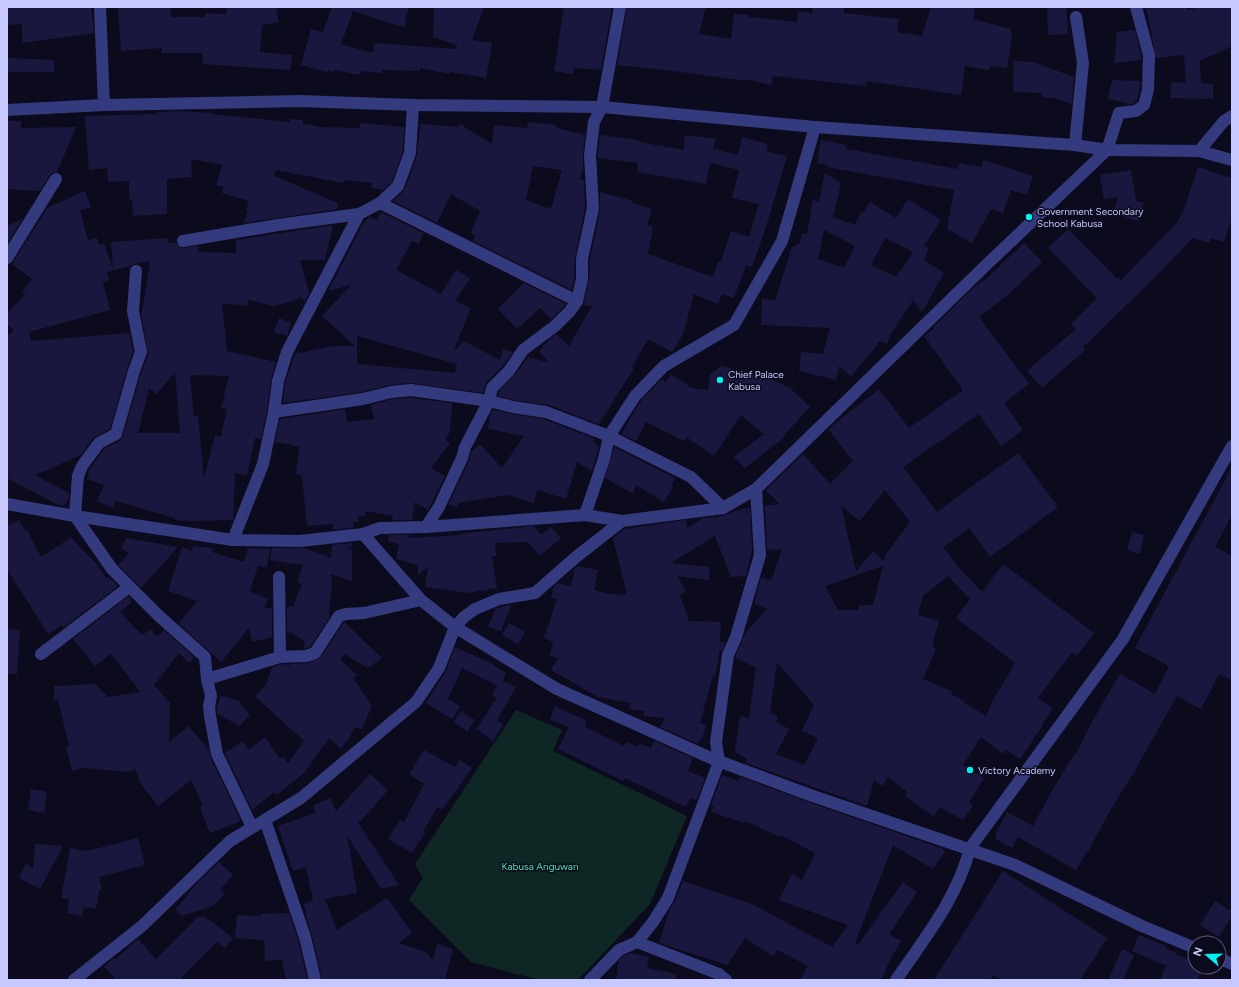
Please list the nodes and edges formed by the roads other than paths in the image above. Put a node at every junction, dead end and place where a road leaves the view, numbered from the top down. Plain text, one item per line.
1 (100, 7) edge
2 (620, 7) edge
3 (1136, 7) edge
4 (1076, 17) dead end
5 (104, 105) junction
6 (412, 105) junction
7 (602, 107) junction
8 (7, 110) edge
9 (1232, 116) edge
10 (815, 127) junction
11 (1075, 145) junction
12 (1107, 150) junction
13 (1199, 151) junction
14 (1232, 160) edge
15 (56, 179) dead end
16 (380, 203) junction
17 (359, 214) junction
18 (183, 241) dead end
19 (7, 258) edge
20 (136, 271) dead end
21 (577, 301) junction
22 (488, 401) junction
23 (274, 412) junction
24 (609, 436) junction
25 (1232, 446) edge
26 (756, 488) junction
27 (7, 504) edge
28 (723, 508) junction
29 (585, 515) junction
30 (75, 516) junction
31 (622, 522) junction
32 (426, 527) junction
33 (363, 534) junction
34 (233, 540) junction
35 (279, 577) dead end
36 (129, 587) junction
37 (422, 600) junction
38 (455, 627) junction
39 (40, 654) dead end
40 (280, 657) junction
41 (207, 679) junction
42 (719, 762) junction
43 (265, 820) junction
44 (252, 827) junction
45 (970, 848) junction
46 (637, 942) junction
47 (1187, 945) edge
48 (74, 980) edge
49 (315, 980) edge
50 (590, 980) edge
51 (726, 980) edge
52 (896, 980) edge

1 - 5 street
2 - 7 street
3 - 12 street
4 - 11 street
5 - 6 street
5 - 8 street
6 - 7 street
6 - 16 street
7 - 10 street
7 - 21 street
9 - 13 street
10 - 11 street
10 - 24 street
11 - 12 street
12 - 13 street
12 - 26 street
13 - 14 street
15 - 19 street
16 - 17 street
16 - 21 street
17 - 18 street
17 - 23 street
20 - 30 street
21 - 22 street
22 - 23 street
22 - 24 street
22 - 32 street
23 - 34 street
24 - 28 street
24 - 29 street
25 - 45 street
26 - 28 street
26 - 42 street
27 - 30 street
28 - 31 street
29 - 31 street
29 - 32 street
30 - 34 street
30 - 36 street
31 - 38 street
32 - 33 street
33 - 34 street
33 - 37 street
35 - 40 street
36 - 39 street
36 - 41 street
37 - 38 street
37 - 40 street
38 - 42 street
38 - 43 street
40 - 41 street
41 - 44 street
42 - 45 street
42 - 46 street
43 - 44 street
43 - 49 street
44 - 48 street
45 - 47 street
45 - 52 street
46 - 50 street
46 - 51 street

